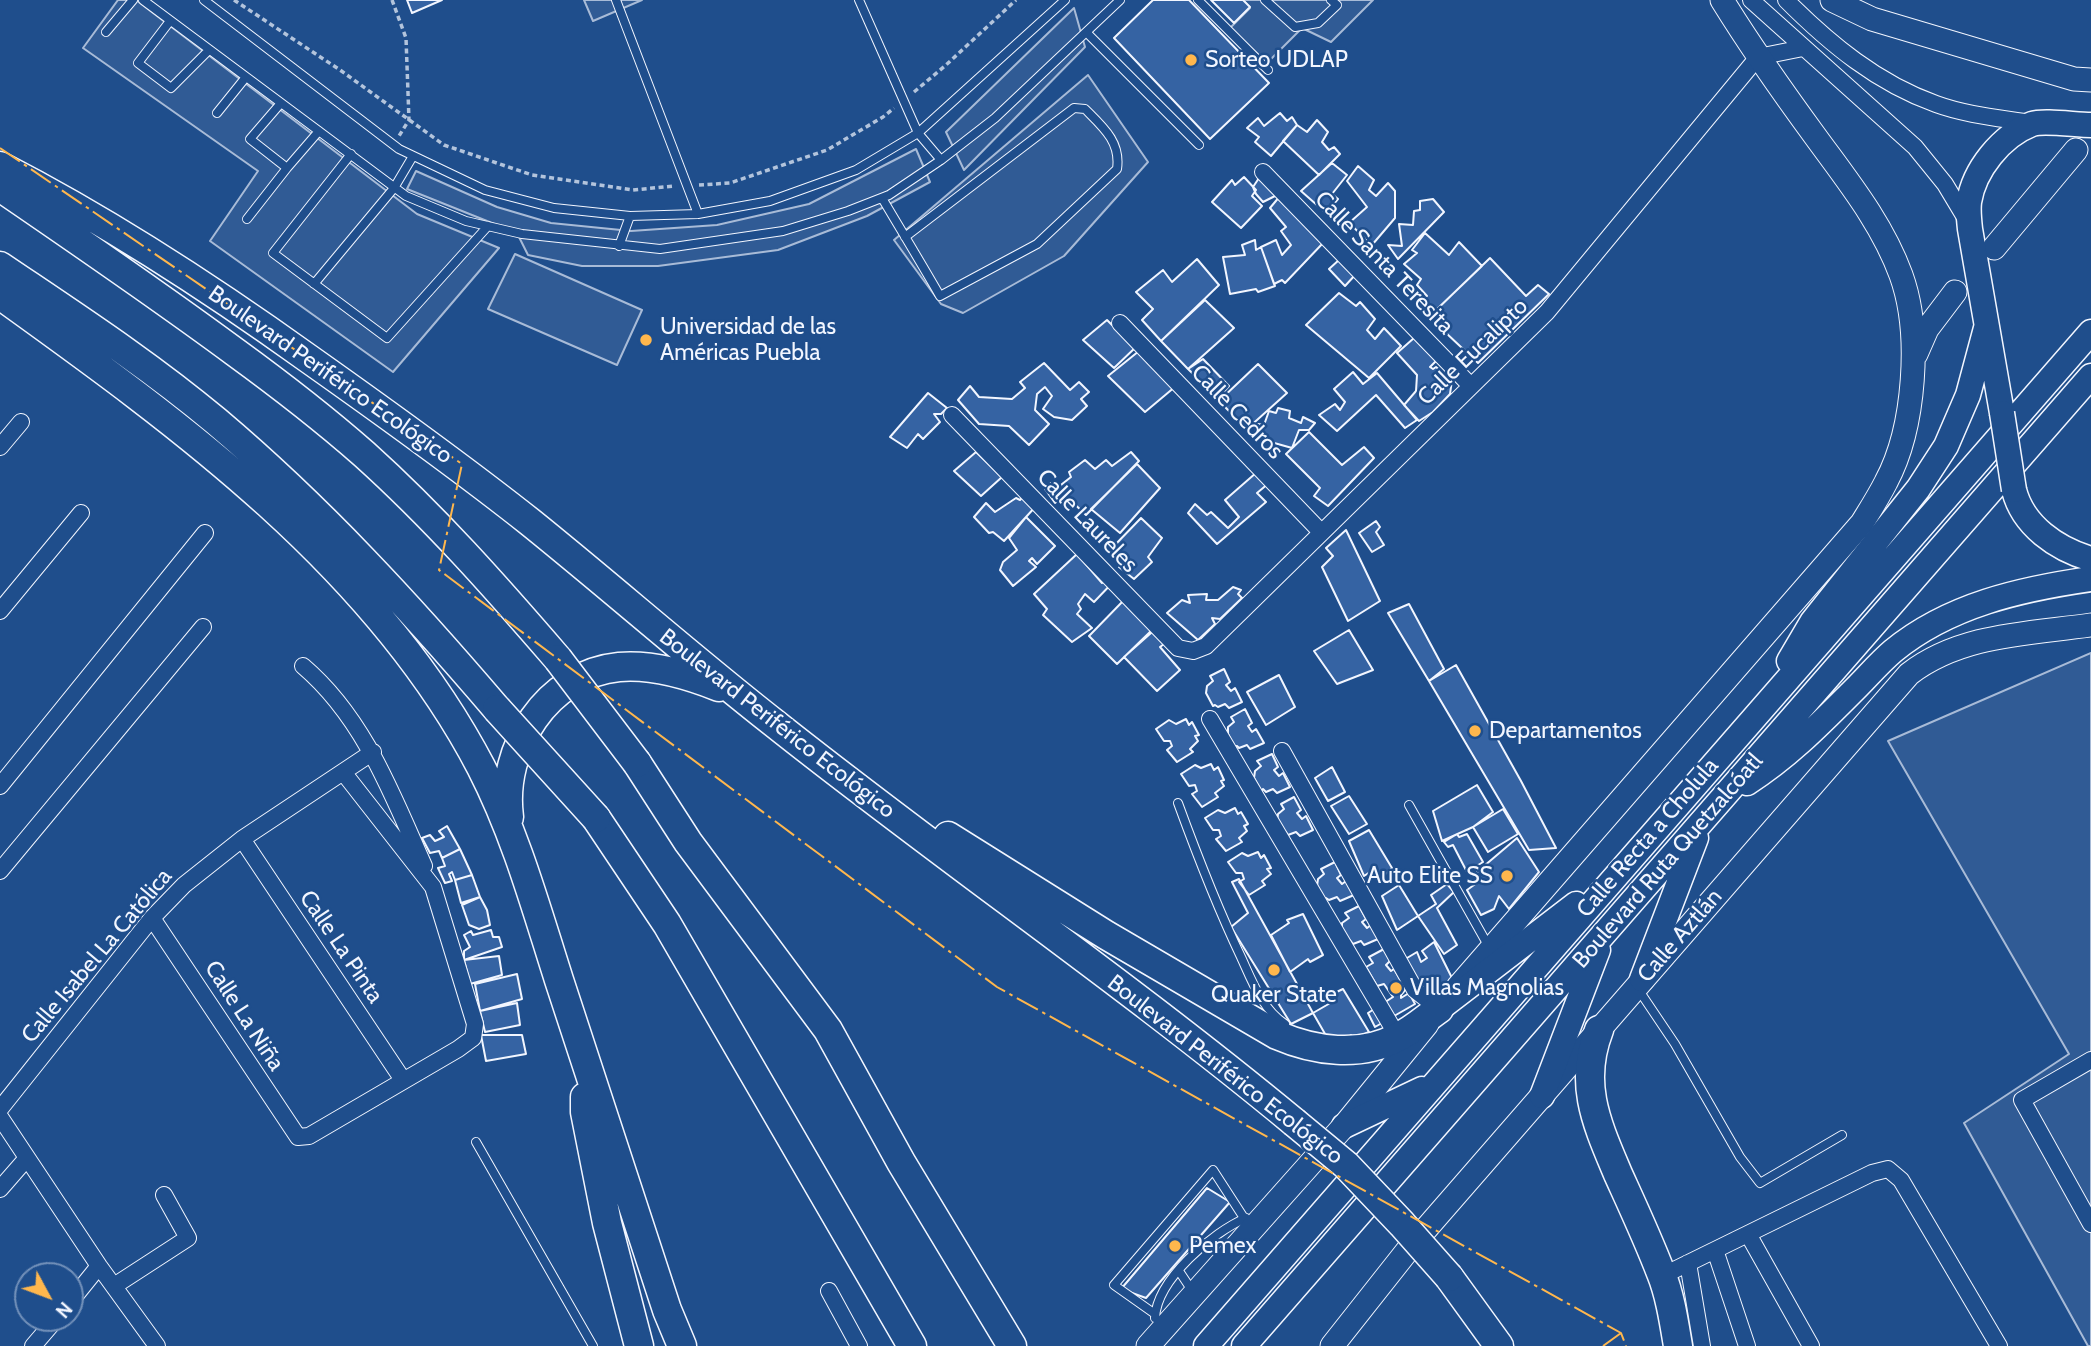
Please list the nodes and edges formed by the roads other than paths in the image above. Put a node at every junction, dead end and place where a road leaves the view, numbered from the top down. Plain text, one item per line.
1 (133, 0) edge
2 (143, 0) edge
3 (204, 0) edge
4 (616, 0) edge
5 (859, 0) edge
6 (1065, 0) edge
7 (1120, 0) edge
8 (1198, 0) edge
9 (1265, 0) edge
10 (1331, 0) edge
11 (1722, 0) edge
12 (1751, 0) edge
13 (1786, 0) edge
14 (1832, 0) edge
15 (170, 20) junction
16 (106, 32) dead end
17 (1086, 32) junction
18 (1803, 48) junction
19 (209, 50) junction
20 (1758, 57) junction
21 (1268, 70) dead end
22 (246, 77) junction
23 (2091, 80) edge
24 (281, 103) junction
25 (217, 113) dead end
26 (2034, 123) junction
27 (2091, 125) edge
28 (319, 131) junction
29 (918, 133) junction
30 (1199, 145) dead end
31 (2076, 150) dead end
32 (351, 155) junction
33 (413, 156) junction
34 (941, 160) junction
35 (0, 166) edge
36 (287, 167) junction
37 (1263, 172) dead end
38 (0, 187) edge
39 (394, 188) junction
40 (882, 198) junction
41 (698, 214) junction
42 (630, 216) junction
43 (247, 219) dead end
44 (488, 226) junction
45 (1970, 229) junction
46 (905, 237) junction
47 (619, 246) junction
48 (1994, 248) dead end
49 (0, 266) edge
50 (314, 284) junction
51 (1955, 292) dead end
52 (0, 295) edge
53 (1120, 323) dead end
54 (1986, 328) junction
55 (2091, 332) edge
56 (1915, 355) junction
57 (2091, 376) edge
58 (1471, 386) junction
59 (952, 415) dead end
60 (21, 422) dead end
61 (0, 447) edge
62 (81, 513) dead end
63 (1321, 532) junction
64 (205, 533) dead end
65 (2091, 559) edge
66 (2091, 579) edge
67 (0, 611) edge
68 (2091, 625) edge
69 (203, 627) dead end
70 (1193, 651) joint
71 (303, 666) dead end
72 (738, 695) junction
73 (1763, 706) junction
74 (1210, 719) dead end
75 (1282, 751) dead end
76 (373, 752) junction
77 (822, 761) junction
78 (343, 772) junction
79 (0, 786) edge
80 (1725, 795) junction
81 (1178, 803) dead end
82 (1409, 805) dead end
83 (1702, 821) junction
84 (242, 839) junction
85 (515, 844) junction
86 (0, 871) edge
87 (1618, 872) junction
88 (433, 887) junction
89 (152, 918) junction
90 (1605, 933) junction
91 (1490, 950) junction
92 (1639, 983) junction
93 (1439, 1009) junction
94 (1289, 1027) dead end
95 (1600, 1030) junction
96 (1398, 1037) junction
97 (584, 1056) junction
98 (2091, 1060) edge
99 (403, 1080) junction
100 (1433, 1084) junction
101 (1542, 1096) junction
102 (0, 1109) edge
103 (0, 1117) edge
104 (1344, 1126) junction
105 (1842, 1135) dead end
106 (476, 1142) dead end
107 (27, 1158) junction
108 (0, 1189) edge
109 (164, 1195) dead end
110 (1251, 1219) junction
111 (2091, 1224) edge
112 (1748, 1234) junction
113 (1715, 1250) junction
114 (1688, 1263) junction
115 (99, 1266) junction
116 (1179, 1271) junction
117 (1662, 1276) junction
118 (84, 1285) edge
119 (114, 1286) junction
120 (829, 1290) dead end
121 (1194, 1293) junction
122 (45, 1332) edge
123 (1153, 1332) edge
124 (1339, 1343) edge
125 (33, 1346) edge
126 (157, 1346) edge
127 (593, 1346) edge
128 (639, 1346) edge
129 (682, 1346) edge
130 (859, 1346) edge
131 (912, 1346) edge
132 (1012, 1346) edge
133 (1206, 1346) edge
134 (1244, 1346) edge
135 (1499, 1346) edge
136 (1684, 1346) edge
137 (1746, 1346) edge
138 (1811, 1346) edge
139 (1999, 1346) edge

1 - 16 lane
2 - 15 lane
3 - 33 lane
4 - 41 lane
5 - 29 lane
6 - 29 lane
7 - 17 lane
8 - 21 lane
9 - 10 lane
11 - 20 main road
12 - 18 street
13 - 26 street
14 - 23 main road
15 - 19 lane
15 - 19 lane
17 - 30 lane
17 - 34 lane
18 - 20 street
18 - 45 street
19 - 22 lane
20 - 56 main road
20 - 58 street, Calle Eucalipto
22 - 24 lane
22 - 25 lane
24 - 28 lane
24 - 36 lane
26 - 27 main road
26 - 45 main road
28 - 32 lane
28 - 36 lane
29 - 34 lane
29 - 41 lane
31 - 48 main road
32 - 39 lane
32 - 50 lane
33 - 39 lane
33 - 42 lane
34 - 40 lane
35 - 72 highway, Boulevard Periférico Ecológico
36 - 43 lane
37 - 58 street, Calle Santa Teresita
38 - 132 highway, Boulevard Periférico Ecológico, bridge
39 - 44 lane
39 - 50 lane
40 - 46 lane
40 - 47 lane
41 - 42 lane
42 - 47 lane
44 - 47 lane
44 - 50 lane
45 - 54 main road
46 - 46 lane
49 - 131 highway, bridge
51 - 56 main road
52 - 85 highway
53 - 63 street, Calle Cedros
54 - 65 main road, bridge
54 - 73 main road
55 - 73 main road, Calle Recta a Cholula
56 - 91 main road, Calle Recta a Cholula
57 - 80 main road, Boulevard Ruta Quetzalcóatl
58 - 63 street, Calle Eucalipto
59 - 70 street, Calle Laureles
60 - 61 street
62 - 67 street
63 - 70 street, Calle Eucalipto
64 - 79 street
66 - 80 main road
68 - 92 main road, Calle Aztlán
69 - 86 street
71 - 76 street
72 - 77 highway, Boulevard Periférico Ecológico
72 - 85 highway
73 - 87 main road, Calle Recta a Cholula
74 - 96 street
75 - 93 street
76 - 78 street, Calle Isabel La Católica
76 - 88 street
77 - 96 highway
77 - 135 highway, Boulevard Periférico Ecológico, bridge
78 - 84 street, Calle Isabel La Católica
78 - 88 street
80 - 83 main road, Boulevard Ruta Quetzalcóatl
81 - 94 lane
82 - 91 lane
83 - 90 main road, Boulevard Ruta Quetzalcóatl
83 - 92 main road
84 - 89 street, Calle Isabel La Católica
84 - 99 street, Calle La Pinta
85 - 97 highway
87 - 93 main road
87 - 100 main road, Calle Recta a Cholula
88 - 99 street
89 - 99 street, Calle La Niña
89 - 102 street, Calle Isabel La Católica
90 - 101 main road
90 - 134 main road, Boulevard Ruta Quetzalcóatl
91 - 93 main road, Calle Recta a Cholula
92 - 95 main road, Calle Aztlán
92 - 105 lane
93 - 96 highway
93 - 104 main road, Calle Recta a Cholula
95 - 101 main road, Calle Aztlán
95 - 117 highway
97 - 128 highway
97 - 129 highway
98 - 111 street
100 - 104 main road
100 - 133 main road, Calle Recta a Cholula
101 - 124 main road, Calle Aztlán
103 - 107 street
104 - 110 main road, Calle Recta a Cholula
106 - 127 lane
107 - 108 street
107 - 115 street
109 - 119 street
110 - 116 lane
110 - 121 main road, Calle Recta a Cholula
110 - 123 lane
112 - 113 street
112 - 138 street
112 - 139 street
113 - 114 street
113 - 137 street
114 - 117 street
114 - 136 street
115 - 118 street
115 - 119 street
116 - 121 lane
116 - 123 lane
117 - 136 highway
119 - 126 street
120 - 130 street
121 - 123 main road, Calle Recta a Cholula
122 - 125 street

